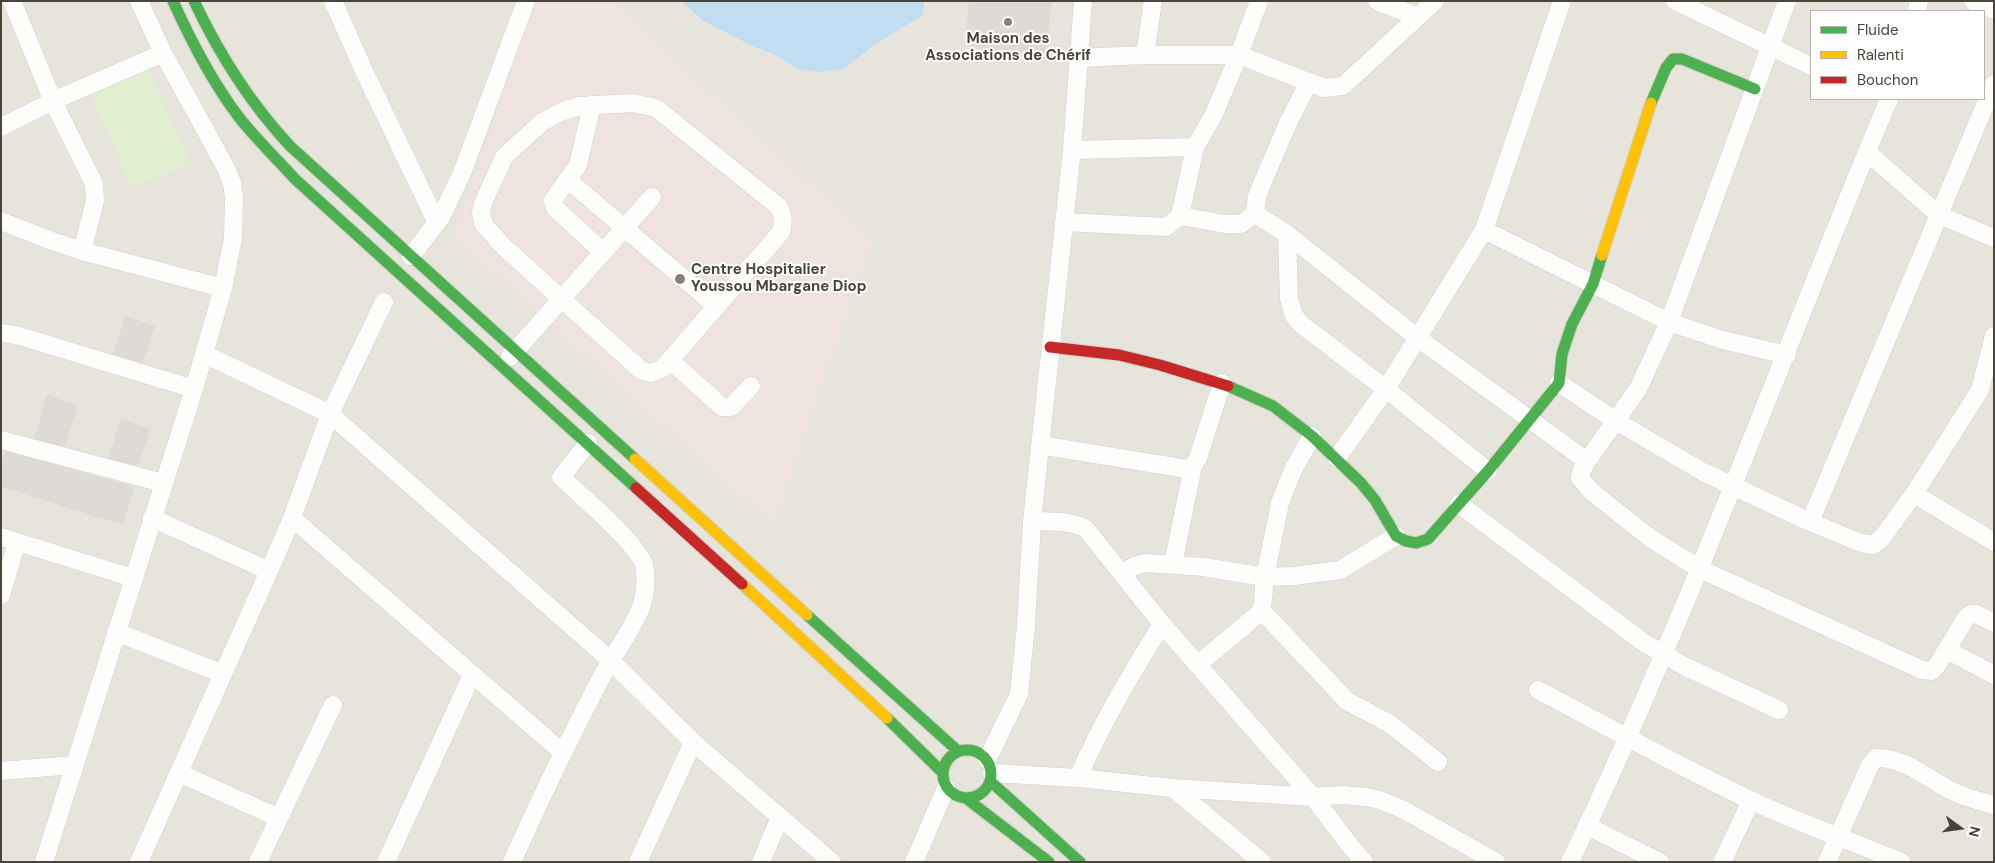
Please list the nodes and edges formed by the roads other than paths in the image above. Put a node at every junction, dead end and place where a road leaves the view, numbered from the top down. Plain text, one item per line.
1 (12, 1) edge
2 (139, 1) edge
3 (174, 1) edge
4 (194, 1) edge
5 (333, 1) edge
6 (526, 1) edge
7 (1083, 1) edge
8 (1152, 1) edge
9 (1259, 1) edge
10 (1377, 1) edge
11 (1435, 1) edge
12 (1562, 1) edge
13 (1675, 1) edge
14 (1787, 1) edge
15 (1973, 1) edge
16 (1704, 8) edge
17 (1994, 10) edge
18 (1418, 18) junction
19 (1770, 47) junction
20 (162, 54) junction
21 (1145, 55) junction
22 (1240, 55) junction
23 (1079, 58) junction
24 (1810, 66) edge
25 (1309, 82) junction
26 (1994, 84) edge
27 (1755, 90) junction
28 (1889, 100) edge
29 (53, 101) junction
30 (592, 105) junction
31 (1, 127) edge
32 (1195, 147) junction
33 (1072, 150) junction
34 (1867, 152) junction
35 (568, 180) junction
36 (652, 197) dead end
37 (1255, 214) junction
38 (1180, 216) junction
39 (1939, 216) junction
40 (1, 221) edge
41 (1064, 222) junction
42 (437, 223) junction
43 (624, 228) junction
44 (1484, 230) junction
45 (1287, 234) junction
46 (1994, 238) edge
47 (82, 251) junction
48 (603, 252) junction
49 (411, 256) junction
50 (1594, 284) junction
51 (223, 288) junction
52 (562, 298) junction
53 (384, 302) dead end
54 (716, 306) junction
55 (1669, 322) junction
56 (1, 333) edge
57 (1994, 336) edge
58 (1419, 339) junction
59 (1050, 347) junction
60 (516, 350) junction
61 (204, 354) junction
62 (1787, 355) junction
63 (670, 360) junction
64 (502, 366) junction
65 (1222, 383) junction
66 (1559, 383) junction
67 (751, 386) dead end
68 (1386, 389) junction
69 (194, 390) junction
70 (330, 414) junction
71 (1529, 420) junction
72 (1616, 421) junction
73 (1312, 436) junction
74 (1, 440) edge
75 (588, 443) junction
76 (1040, 446) junction
77 (1337, 458) junction
78 (1587, 462) junction
79 (1192, 466) junction
80 (1488, 471) junction
81 (163, 483) junction
82 (1732, 486) junction
83 (1914, 494) junction
84 (1459, 504) junction
85 (152, 518) junction
86 (292, 518) junction
87 (1032, 521) junction
88 (1810, 522) junction
89 (1396, 536) junction
90 (9, 540) edge
91 (1994, 542) edge
92 (1173, 564) junction
93 (1700, 569) junction
94 (269, 571) junction
95 (1123, 574) junction
96 (1266, 577) junction
97 (133, 578) junction
98 (1, 595) edge
99 (1262, 611) junction
100 (1994, 622) edge
101 (1162, 624) junction
102 (116, 632) junction
103 (1947, 650) junction
104 (1663, 655) junction
105 (610, 660) junction
106 (1197, 665) junction
107 (223, 674) junction
108 (472, 675) junction
109 (1994, 675) edge
110 (1538, 690) dead end
111 (333, 705) dead end
112 (1779, 710) dead end
113 (1628, 738) junction
114 (693, 742) junction
115 (958, 751) junction
116 (562, 752) junction
117 (1438, 762) dead end
118 (73, 765) junction
119 (990, 771) junction
120 (1, 772) edge
121 (179, 773) junction
122 (1078, 778) junction
123 (944, 780) junction
124 (1173, 788) junction
125 (1313, 796) junction
126 (967, 799) junction
127 (1751, 801) junction
128 (1994, 806) edge
129 (780, 817) junction
130 (279, 818) junction
131 (1587, 826) junction
132 (1838, 836) junction
133 (1038, 858) edge
134 (44, 862) edge
135 (139, 862) edge
136 (258, 862) edge
137 (386, 862) edge
138 (512, 862) edge
139 (638, 862) edge
140 (761, 862) edge
141 (832, 862) edge
142 (914, 862) edge
143 (1080, 862) edge
144 (1262, 862) edge
145 (1364, 862) edge
146 (1496, 862) edge
147 (1570, 862) edge
148 (1660, 862) edge
149 (1722, 862) edge
150 (1827, 862) edge
151 (1901, 862) edge

1 - 29 street
2 - 20 street
3 - 64 main road
4 - 49 main road
5 - 42 street
6 - 42 street
7 - 23 street
8 - 21 street
9 - 22 street
10 - 18 street
11 - 18 street
12 - 44 street
13 - 16 street
14 - 19 street
15 - 17 street
16 - 19 street
18 - 25 street
19 - 24 street
19 - 27 street
20 - 29 street
20 - 51 street
21 - 22 street
21 - 23 street
22 - 25 street
22 - 32 street
23 - 33 street
25 - 37 street
26 - 39 street
27 - 50 main road
27 - 55 street
28 - 34 street
29 - 31 street
29 - 47 street
30 - 35 street
30 - 52 street
30 - 54 street
32 - 33 street
32 - 38 street
33 - 41 street
34 - 39 street
34 - 62 street
35 - 43 street
35 - 48 street
36 - 43 street
37 - 38 street
37 - 45 street
38 - 41 street
39 - 46 street
39 - 88 street
40 - 47 street
41 - 59 street
42 - 49 street
43 - 48 street
43 - 54 street
44 - 50 street
44 - 58 street
45 - 58 street
45 - 68 street
47 - 51 street
48 - 52 street
49 - 60 main road
50 - 55 street
50 - 66 main road
51 - 61 street
52 - 60 street
52 - 63 street
53 - 70 street
54 - 63 street
55 - 62 street
55 - 72 street
56 - 69 street
57 - 83 street
58 - 68 street
58 - 71 street
59 - 65 main road
59 - 76 street
60 - 64 street
60 - 115 main road
61 - 69 street
61 - 70 street
62 - 82 street
63 - 67 street
64 - 75 main road
65 - 73 main road
65 - 79 street
66 - 71 main road
66 - 72 street
68 - 77 street
68 - 80 street
69 - 81 street
70 - 86 street
70 - 105 street
71 - 78 street
71 - 80 main road
72 - 78 street
72 - 82 street
73 - 77 main road
73 - 96 street
74 - 81 street
75 - 105 street
75 - 123 main road
76 - 79 street
76 - 87 street
77 - 89 main road
78 - 93 street
79 - 92 street
80 - 84 main road
81 - 85 street
82 - 88 street
82 - 93 street
83 - 88 street
83 - 91 street
84 - 89 main road
84 - 104 street
85 - 94 street
85 - 97 street
86 - 94 street
86 - 108 street
87 - 95 street
87 - 119 street
89 - 96 street
90 - 97 street
90 - 98 street
92 - 95 street
92 - 96 street
93 - 103 street
93 - 104 street
94 - 107 street
95 - 101 street
96 - 99 street
97 - 102 street
99 - 106 street
99 - 117 street
100 - 103 street
101 - 106 street
101 - 122 street
102 - 107 street
102 - 118 street
103 - 109 street
104 - 112 street
104 - 113 street
105 - 114 street
105 - 116 street
106 - 125 street
107 - 121 street
108 - 116 street
108 - 137 street
110 - 113 street
111 - 130 street
113 - 127 street
113 - 131 street
114 - 129 street
114 - 139 street
115 - 119 main road
115 - 123 main road
116 - 138 street
118 - 120 street
118 - 134 street
119 - 122 street
119 - 126 main road
119 - 143 main road
121 - 130 street
121 - 135 street
122 - 124 street
123 - 126 main road
123 - 142 street
124 - 125 street
124 - 144 street
125 - 145 street
125 - 146 street
126 - 133 main road
127 - 132 street
127 - 149 street
128 - 132 street
129 - 140 street
129 - 141 street
130 - 136 street
131 - 147 street
131 - 148 street
132 - 150 street
132 - 151 street

